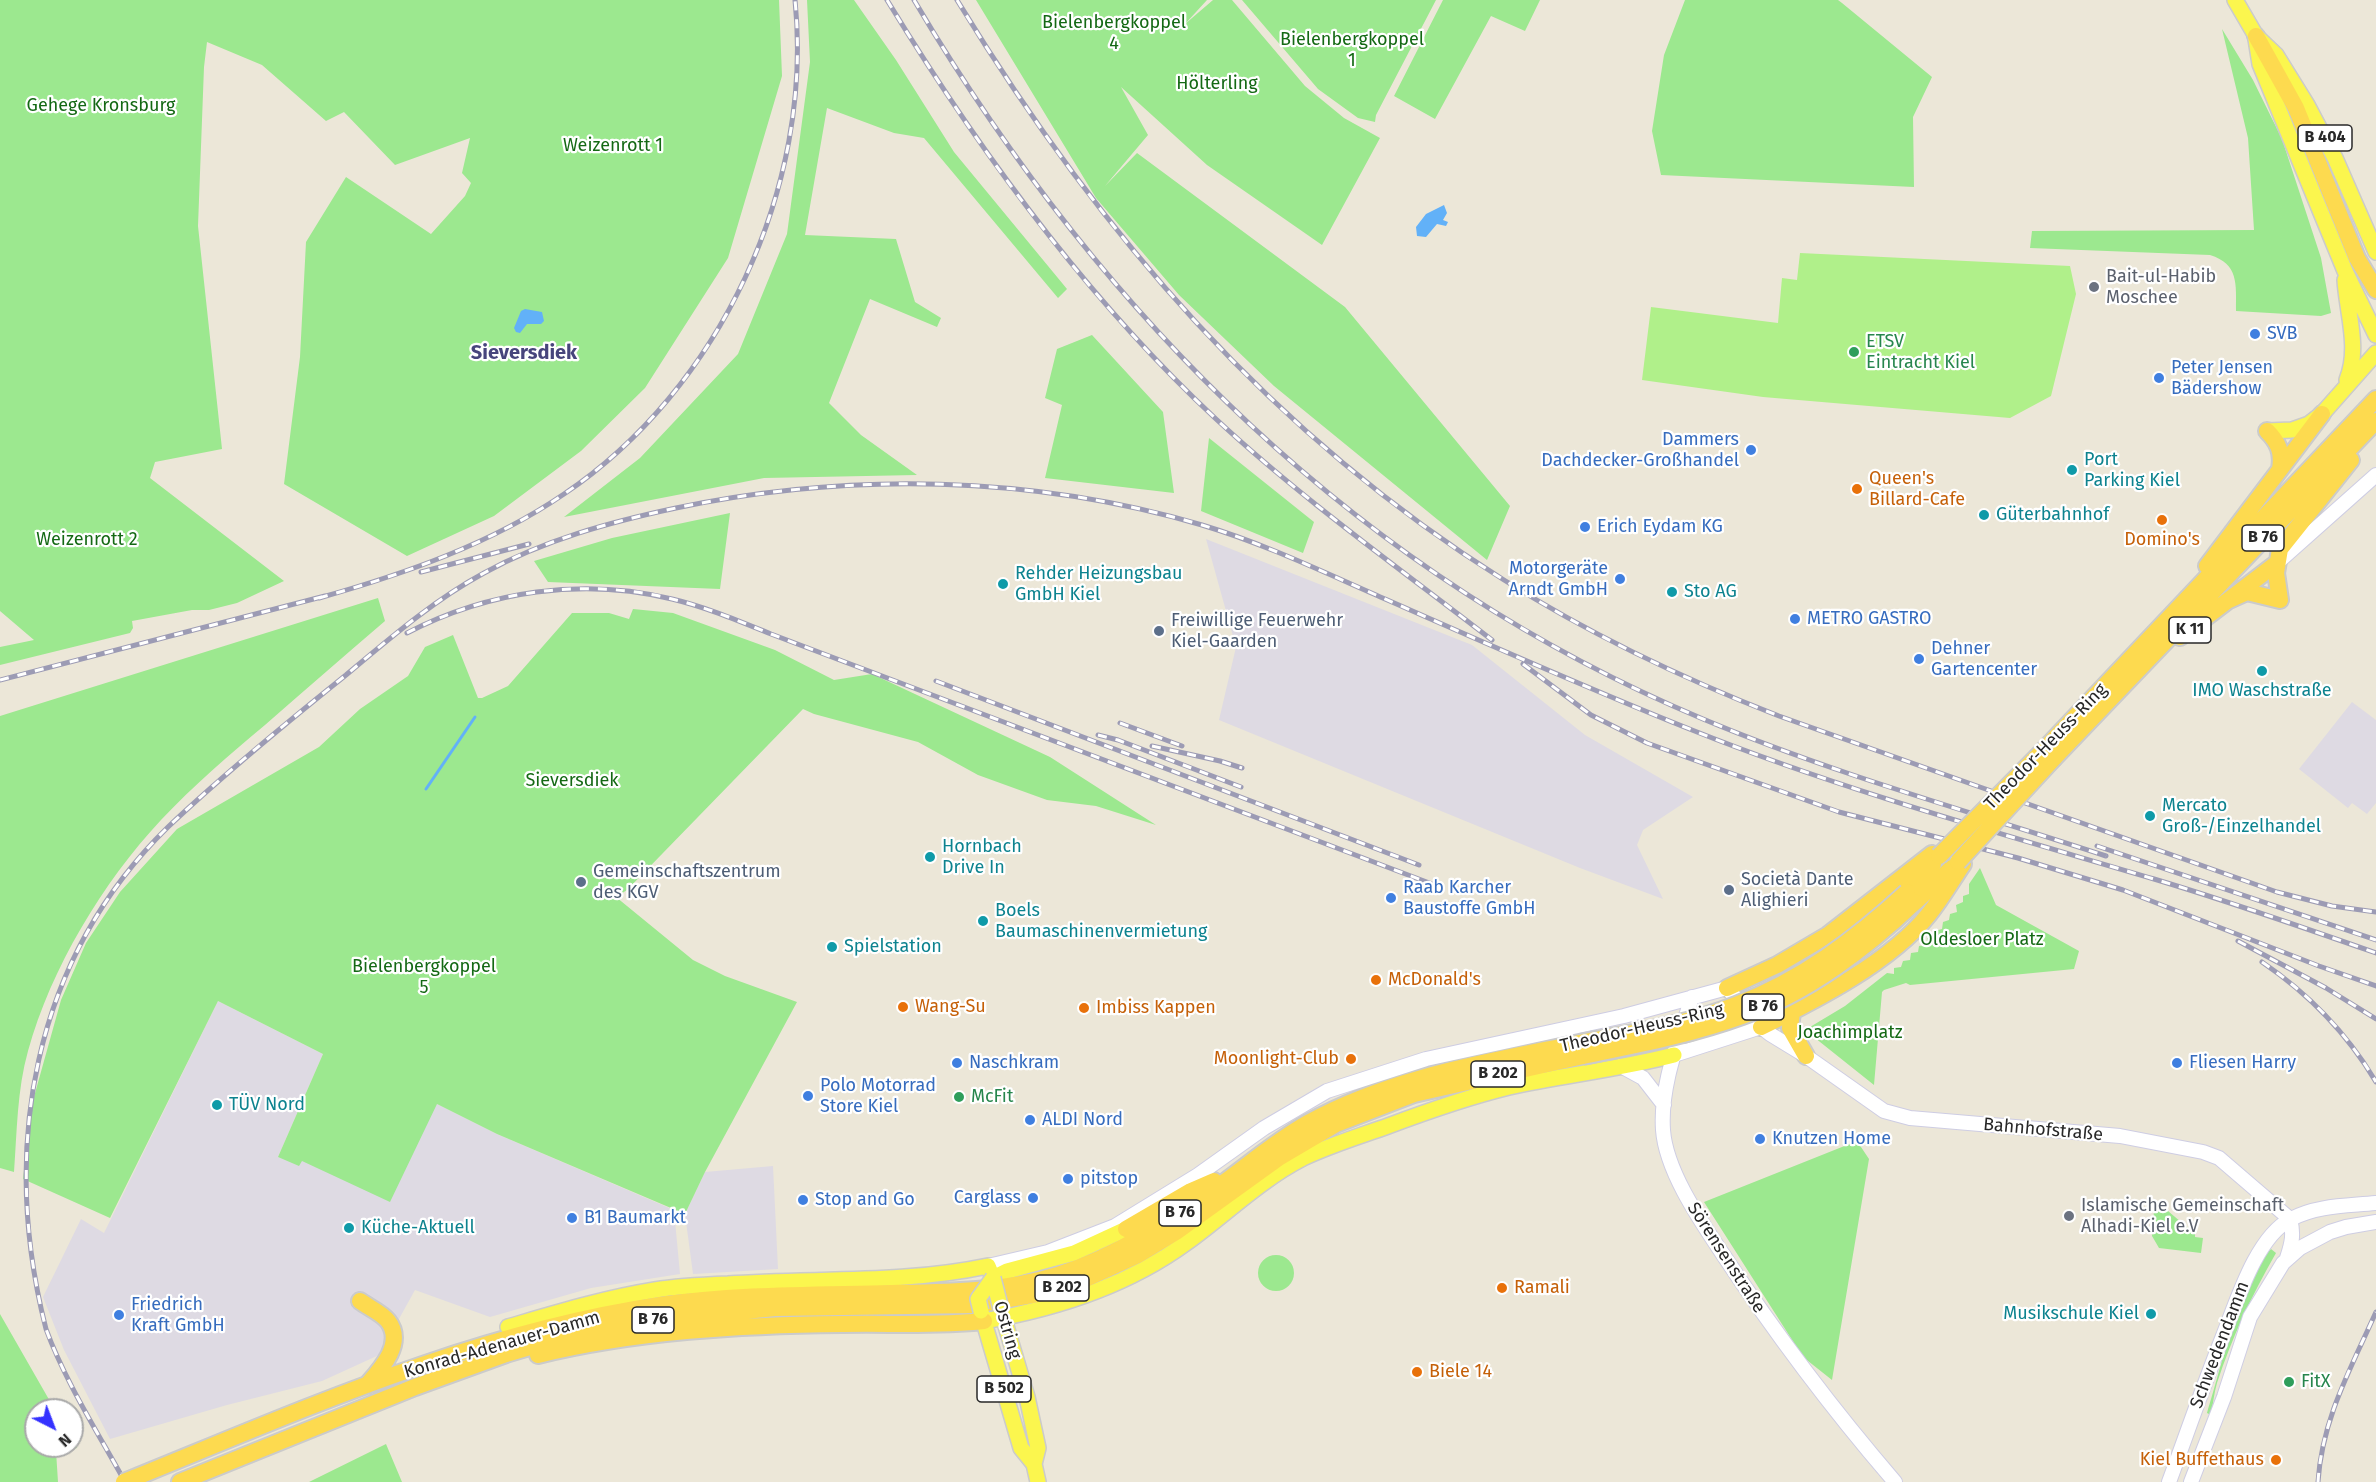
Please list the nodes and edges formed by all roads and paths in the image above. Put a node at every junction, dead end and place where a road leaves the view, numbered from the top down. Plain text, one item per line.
1 (2235, 0) edge
2 (2256, 36) junction
3 (2376, 252) edge
4 (2344, 271) junction
5 (2376, 290) edge
6 (2376, 335) edge
7 (2375, 355) edge
8 (2344, 387) junction
9 (2376, 399) edge
10 (2322, 414) junction
11 (2376, 422) edge
12 (2267, 430) joint
13 (2280, 469) junction
14 (2376, 475) edge
15 (2277, 562) junction
16 (2227, 601) junction
17 (2171, 617) junction
18 (2151, 656) junction
19 (2047, 756) junction
20 (1936, 855) junction
21 (1960, 863) junction
22 (1911, 897) junction
23 (1727, 988) junction
24 (1692, 997) junction
25 (1792, 1012) junction
26 (1761, 1028) junction
27 (1581, 1049) junction
28 (1674, 1055) junction
29 (1806, 1056) junction
30 (1621, 1066) junction
31 (1664, 1105) junction
32 (1336, 1124) junction
33 (1284, 1168) junction
34 (1229, 1178) junction
35 (2376, 1203) edge
36 (2290, 1219) junction
37 (2376, 1222) edge
38 (1107, 1229) junction
39 (1126, 1229) joint
40 (1074, 1253) junction
41 (2287, 1258) junction
42 (996, 1272) junction
43 (943, 1274) joint
44 (899, 1300) junction
45 (360, 1301) dead end
46 (981, 1310) junction
47 (1002, 1313) junction
48 (508, 1327) joint
49 (444, 1358) junction
50 (367, 1385) junction
51 (416, 1387) junction
52 (1034, 1464) junction
53 (129, 1480) edge
54 (180, 1482) edge
55 (1038, 1482) edge
56 (1895, 1482) edge
57 (2169, 1482) edge
58 (2191, 1482) edge

1 - 2 main road, B 404
2 - 3 main road, B 404
2 - 4 main road, B 404
2 - 5 highway
4 - 6 main road, B 404
4 - 8 main road, B 76
7 - 8 main road, B 76
8 - 10 main road, B 76
9 - 17 highway, Theodor-Heuss-Ring / B 76
10 - 12 main road
10 - 13 highway, B 76
11 - 15 highway, B 76
11 - 18 highway, Theodor-Heuss-Ring / B 76
12 - 13 highway
13 - 17 highway, B 76
14 - 15 main road, K 11
15 - 16 highway, K 11
15 - 16 highway
16 - 18 highway, K 11
17 - 19 highway, Theodor-Heuss-Ring / B 76
18 - 19 highway, Theodor-Heuss-Ring / B 76
19 - 20 highway, Theodor-Heuss-Ring / B 76, bridge
19 - 21 highway, Theodor-Heuss-Ring / B 76, bridge
20 - 22 highway, Theodor-Heuss-Ring / B 76
20 - 23 highway, B 76
21 - 22 highway, Theodor-Heuss-Ring / B 76
21 - 25 highway, B 76
22 - 27 highway, Theodor-Heuss-Ring / B 76, bridge
23 - 24 main road, Theodor-Heuss-Ring
23 - 26 main road, Bahnhofstraße
24 - 28 main road, Sörensenstraße
24 - 38 main road, Theodor-Heuss-Ring
25 - 26 highway, B 76
25 - 29 highway, B 76
26 - 28 main road, Theodor-Heuss-Ring
26 - 29 main road, Bahnhofstraße
27 - 32 highway, Theodor-Heuss-Ring / B 202
27 - 34 highway, Theodor-Heuss-Ring / B 76
28 - 30 main road
28 - 31 main road, Sörensenstraße
29 - 36 main road, Bahnhofstraße
30 - 31 main road
30 - 33 main road
31 - 56 main road, Sörensenstraße
32 - 33 highway
32 - 44 highway, Theodor-Heuss-Ring / B 202
33 - 47 main road
34 - 39 highway, B 76
34 - 44 highway, Theodor-Heuss-Ring / B 76
35 - 36 main road
36 - 41 main road
36 - 57 main road, Schwedendamm
37 - 41 main road, Schwedendamm
38 - 40 main road
38 - 42 main road, Theodor-Heuss-Ring
39 - 40 main road, Theodor-Heuss-Ring
40 - 42 main road, Theodor-Heuss-Ring
41 - 58 main road, Schwedendamm
42 - 43 main road, Theodor-Heuss-Ring
42 - 46 main road, bridge
42 - 47 main road, Ostring / B 502, bridge
43 - 48 main road, Konrad-Adenauer-Damm
44 - 49 highway, Konrad-Adenauer-Damm / B 76
44 - 51 highway, Konrad-Adenauer-Damm / B 76
45 - 50 highway
46 - 47 main road, B 76
46 - 51 highway, B 76
46 - 52 main road, Ostring / B 502
47 - 52 main road, Ostring / B 502
48 - 49 highway, B 76
49 - 50 highway, Konrad-Adenauer-Damm / B 76
50 - 53 highway, Konrad-Adenauer-Damm / B 76
51 - 54 highway, Konrad-Adenauer-Damm / B 76
52 - 55 main road, Ostring / B 502

